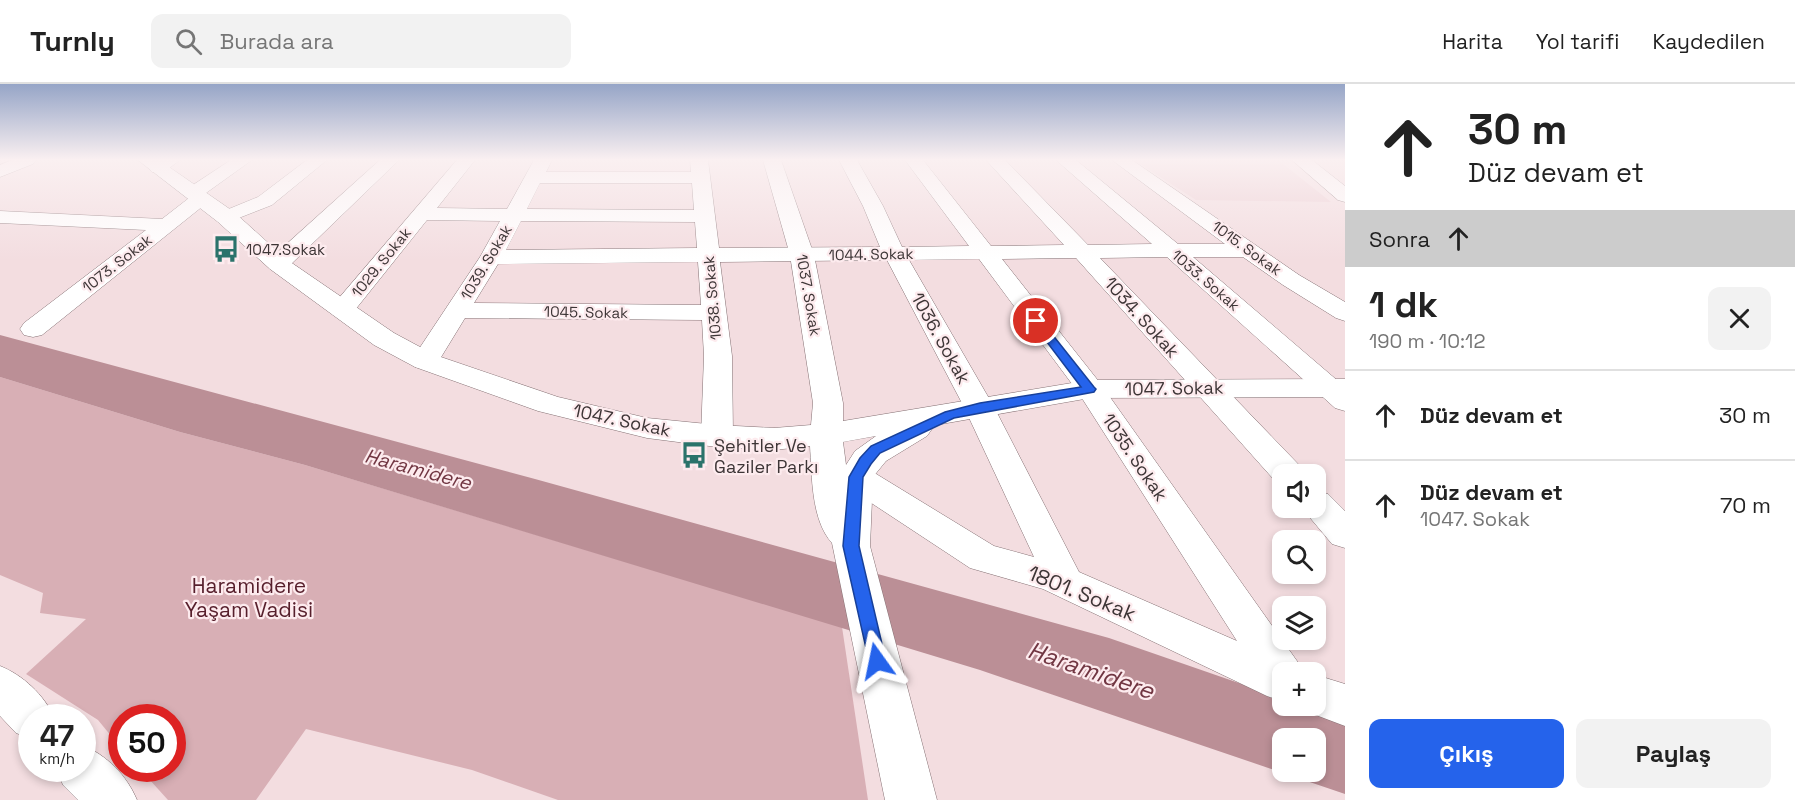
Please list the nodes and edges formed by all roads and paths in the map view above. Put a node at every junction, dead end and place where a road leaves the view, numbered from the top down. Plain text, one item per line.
1 (275, 193) edge
2 (354, 193) edge
3 (438, 193) edge
4 (525, 193) edge
5 (703, 193) edge
6 (783, 193) edge
7 (866, 193) edge
8 (939, 193) edge
9 (1027, 193) edge
10 (1105, 193) edge
11 (1169, 193) edge
12 (198, 195) joint
13 (420, 214) junction
14 (515, 214) junction
15 (705, 216) junction
16 (0, 217) edge
17 (226, 217) junction
18 (166, 225) junction
19 (1250, 250) junction
20 (1083, 251) junction
21 (1173, 251) junction
22 (894, 253) junction
23 (983, 253) junction
24 (708, 255) junction
25 (802, 255) junction
26 (492, 257) junction
27 (278, 264) junction
28 (342, 310) junction
29 (458, 310) junction
30 (714, 313) junction
31 (1345, 313) edge
32 (33, 329) dead end
33 (425, 361) junction
34 (1206, 388) junction
35 (1090, 389) junction
36 (1339, 393) edge
37 (964, 411) junction
38 (826, 434) junction
39 (717, 436) junction
40 (1278, 464) edge
41 (856, 477) junction
42 (1326, 514) edge
43 (1345, 534) edge
44 (851, 546) junction
45 (1065, 582) junction
46 (1273, 662) edge
47 (1272, 677) edge
48 (0, 686) edge
49 (1326, 698) edge
50 (18, 704) edge
51 (1345, 705) edge
52 (94, 782) edge
53 (112, 800) edge
54 (911, 800) edge

1 - 17 street
2 - 27 street
3 - 13 street, 1029. Sokak
4 - 14 street, 1039. Sokak
5 - 15 street, 1038. Sokak
6 - 25 main road, 1037. Sokak
7 - 22 street, 1036. Sokak
8 - 23 street, 1035. Sokak
9 - 20 street, 1034. Sokak
10 - 21 street, 1033. Sokak
11 - 19 street, 1015. Sokak
12 - 17 main road, 1047. Sokak
12 - 18 street, 1073. Sokak
13 - 14 street
13 - 28 street, 1029. Sokak
14 - 15 street
14 - 26 street, 1039. Sokak
15 - 24 street, 1038. Sokak
16 - 18 street
17 - 27 main road, 1047. Sokak
18 - 32 street, 1073. Sokak
19 - 21 street, 1044. Sokak
19 - 31 street, 1015. Sokak
20 - 21 street, 1044. Sokak
20 - 23 street, 1044. Sokak
20 - 34 street, 1034. Sokak
21 - 36 street, 1033. Sokak
22 - 23 street, 1044. Sokak
22 - 25 street, 1044. Sokak
22 - 37 street, 1036. Sokak
23 - 35 street, 1035. Sokak
24 - 25 street, 1044. Sokak
24 - 26 street, 1044. Sokak
24 - 30 street, 1038. Sokak
25 - 38 main road, 1037. Sokak
26 - 29 street, 1039. Sokak
27 - 28 main road, 1047. Sokak
28 - 33 main road, 1047. Sokak
29 - 30 street, 1045. Sokak
29 - 33 street, 1039. Sokak
30 - 39 street, 1038. Sokak
33 - 39 main road, 1047. Sokak
34 - 35 main road, 1047. Sokak
34 - 36 main road, 1047. Sokak
34 - 40 street, 1034. Sokak
35 - 37 main road, 1047. Sokak
35 - 46 street, 1035. Sokak
37 - 38 main road, 1047. Sokak
37 - 41 main road
37 - 45 street, 1036. Sokak
38 - 39 main road, 1047. Sokak
38 - 44 main road, 1037. Sokak
41 - 44 main road
41 - 45 street, 1801. Sokak
42 - 43 street
44 - 54 main road
45 - 47 street, 1801. Sokak
48 - 50 street
49 - 51 street
52 - 53 street

